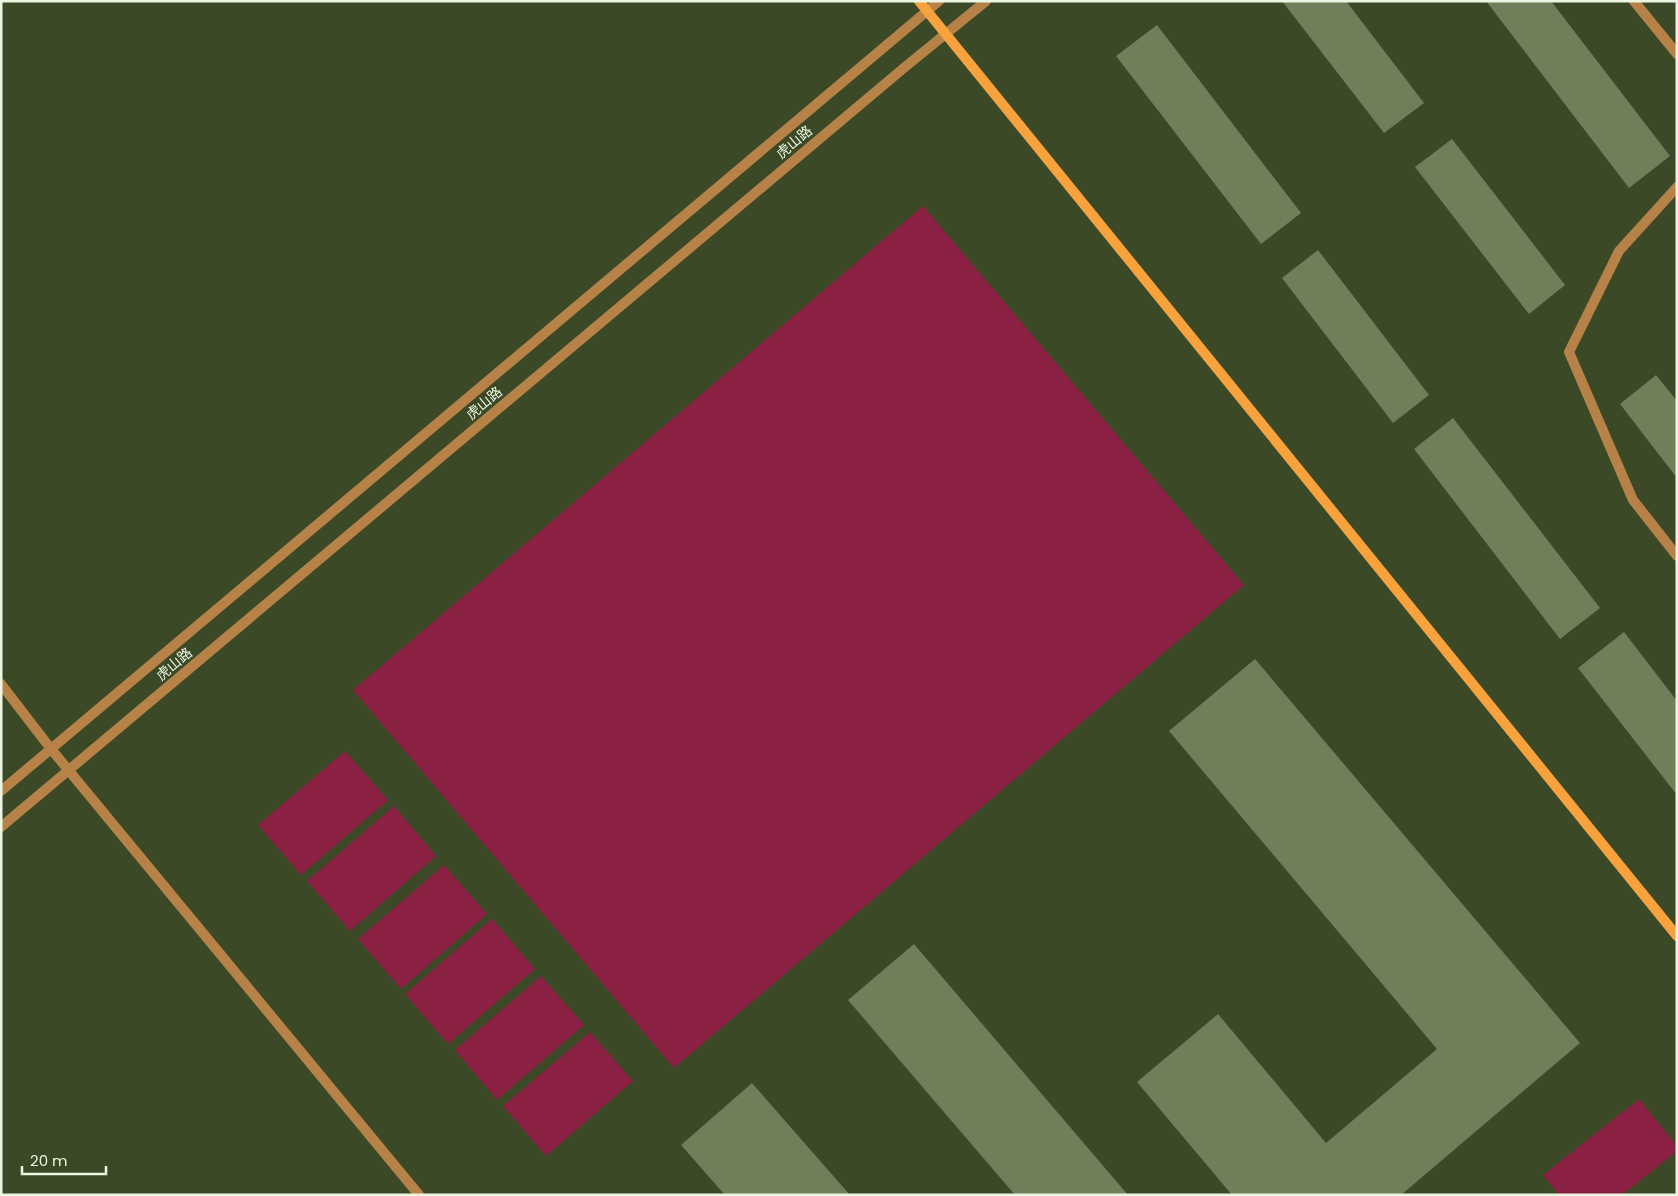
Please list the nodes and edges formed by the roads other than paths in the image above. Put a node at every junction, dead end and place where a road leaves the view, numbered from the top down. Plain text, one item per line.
1 (919, 1) edge
2 (939, 1) edge
3 (986, 1) edge
4 (1634, 1) edge
5 (927, 11) junction
6 (944, 34) junction
7 (1677, 54) edge
8 (1677, 187) edge
9 (1677, 556) edge
10 (1, 684) edge
11 (51, 749) junction
12 (69, 770) junction
13 (1, 791) edge
14 (1, 827) edge
15 (1675, 929) edge
16 (419, 1195) edge

1 - 5 street
2 - 5 street, 虎山路
3 - 6 street, 虎山路
4 - 7 street
5 - 6 street
5 - 11 street, 虎山路
6 - 12 street, 虎山路
6 - 15 street
8 - 9 street
10 - 11 street
11 - 12 street
11 - 13 street, 虎山路
12 - 14 street, 虎山路
12 - 16 street

